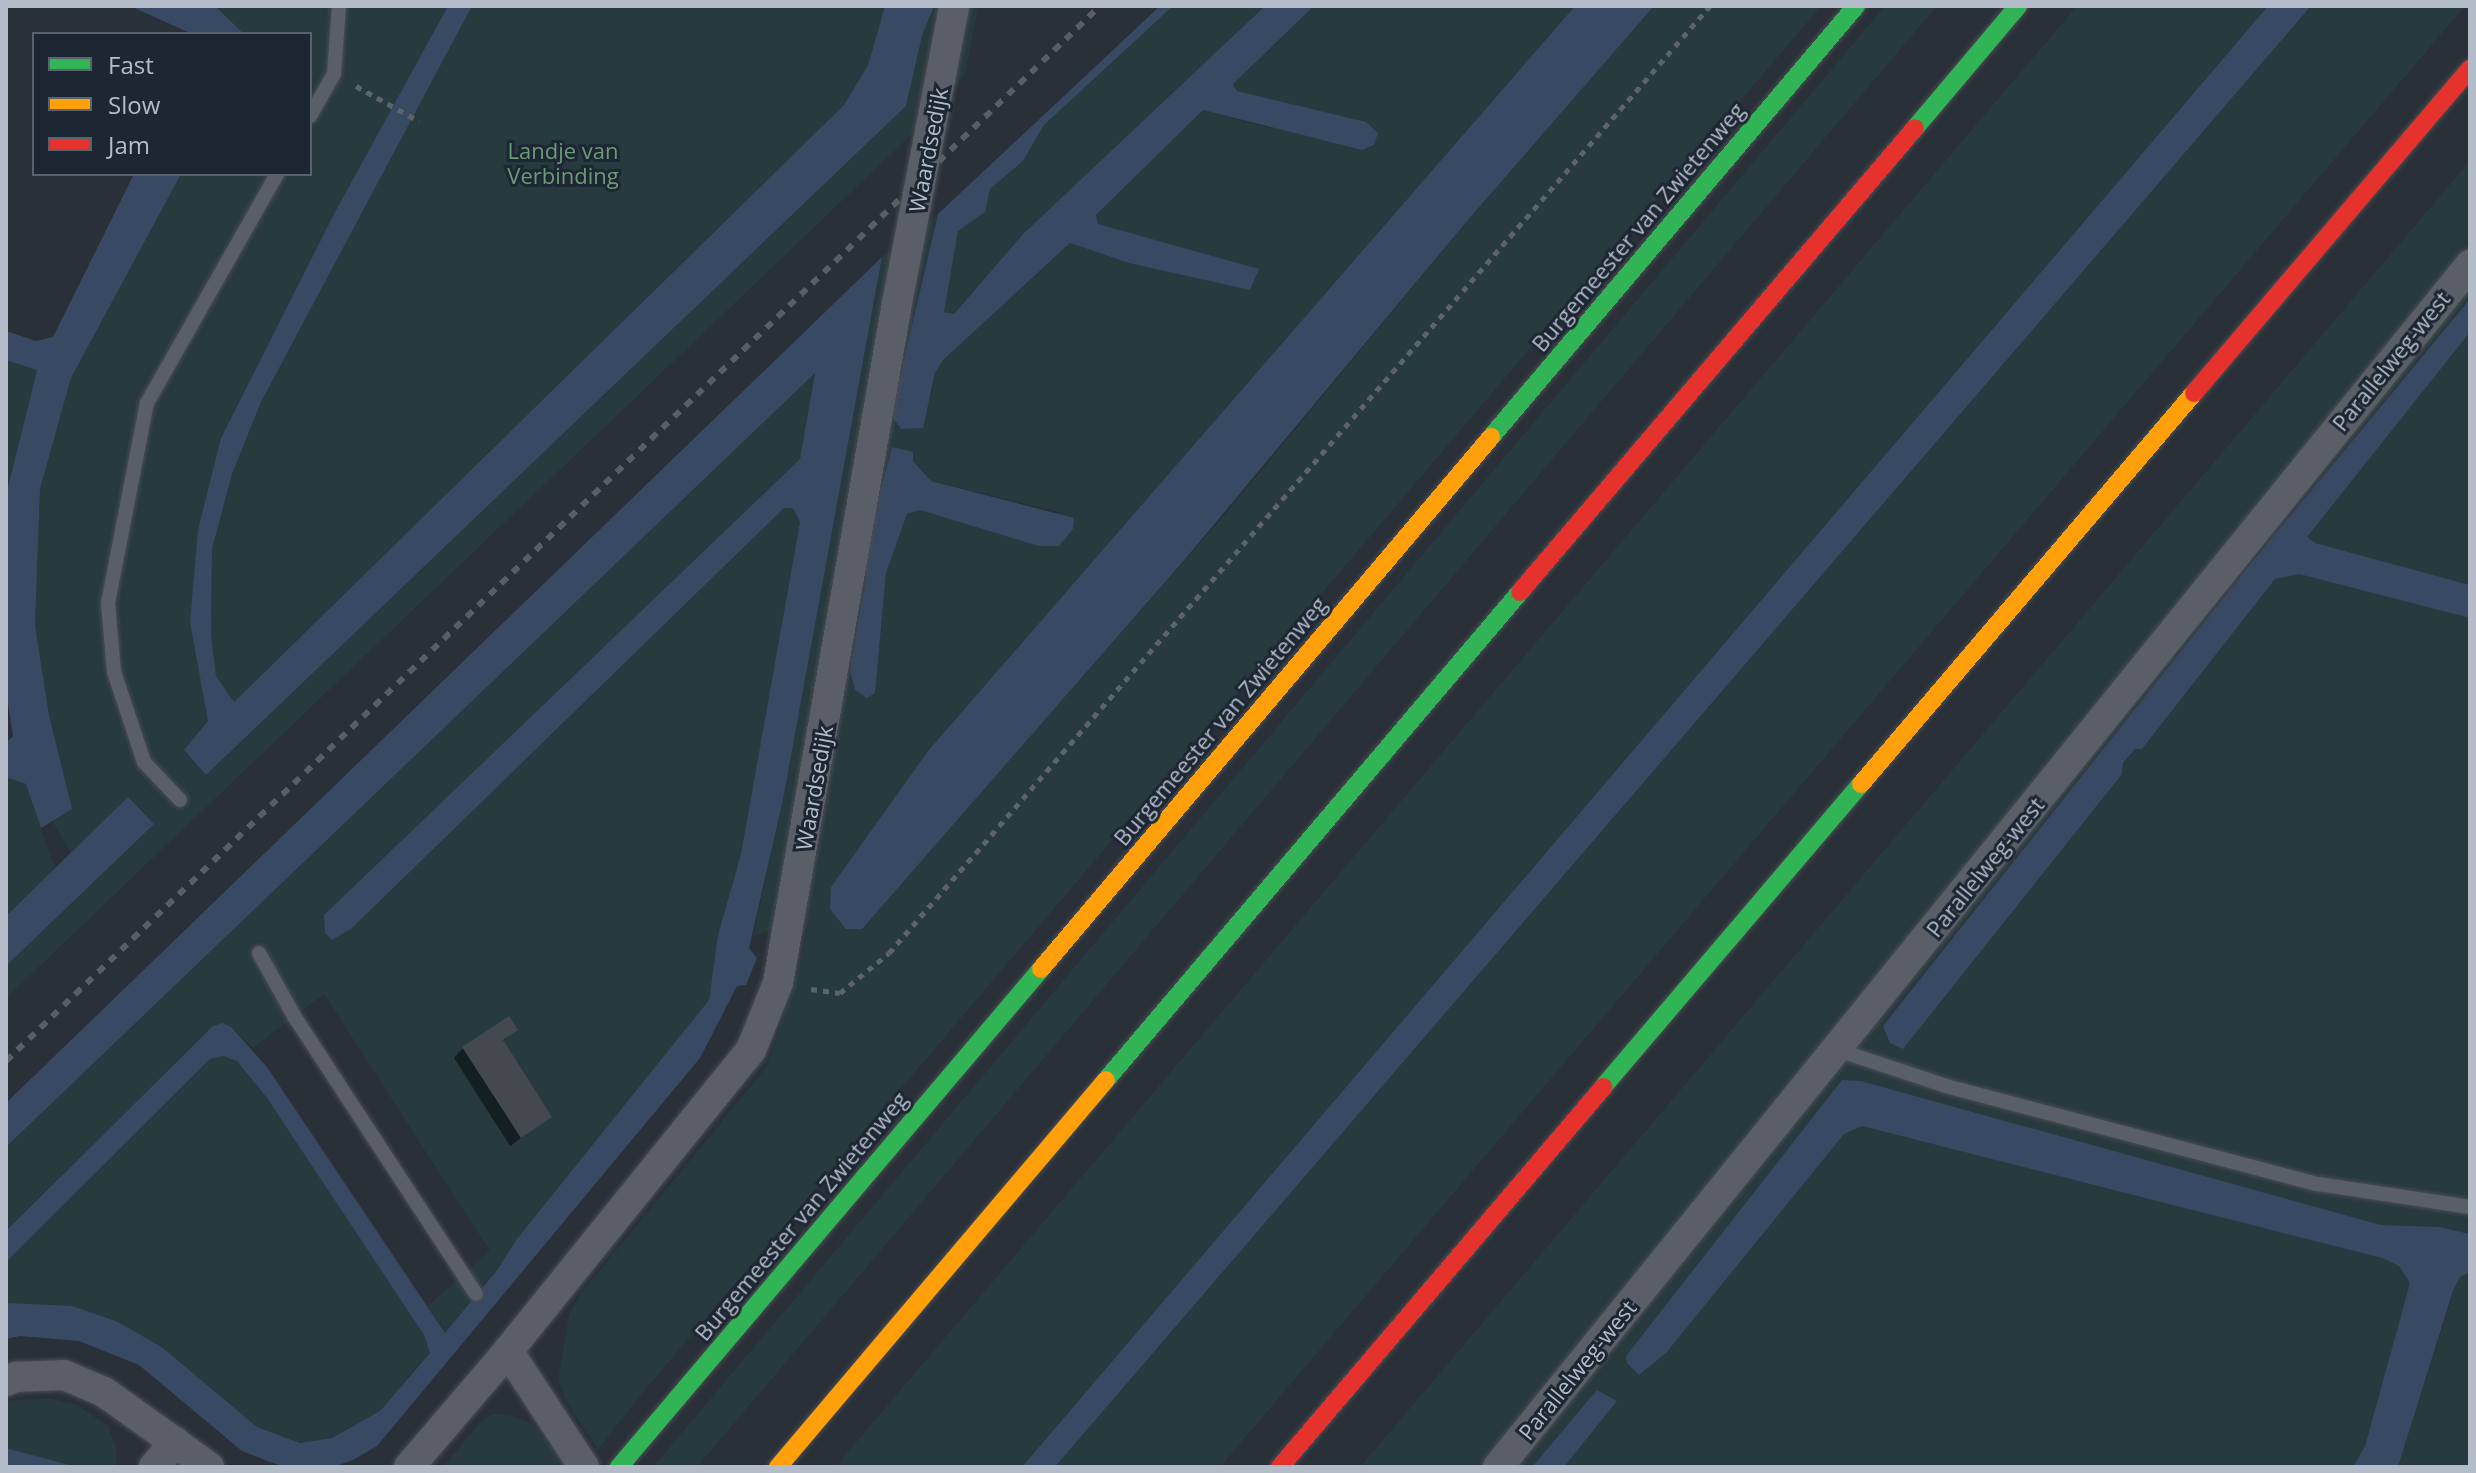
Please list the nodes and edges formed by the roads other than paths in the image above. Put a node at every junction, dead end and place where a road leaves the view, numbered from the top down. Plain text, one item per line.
1 (339, 6) edge
2 (954, 6) edge
3 (1856, 6) edge
4 (2018, 6) edge
5 (2470, 69) edge
6 (312, 112) edge
7 (276, 176) edge
8 (2470, 265) edge
9 (180, 800) dead end
10 (259, 953) dead end
11 (1838, 1050) junction
12 (2470, 1207) edge
13 (476, 1294) dead end
14 (508, 1351) junction
15 (6, 1381) edge
16 (175, 1442) junction
17 (154, 1467) edge
18 (209, 1467) edge
19 (409, 1467) edge
20 (584, 1467) edge
21 (619, 1467) edge
22 (778, 1467) edge
23 (1280, 1467) edge
24 (1498, 1467) edge

1 - 6 lane
2 - 14 street, Waardsedijk
3 - 21 main road, Burgemeester van Zwietenweg
4 - 22 main road
5 - 23 main road
7 - 9 lane
8 - 11 street, Parallelweg-west
10 - 13 lane
11 - 12 lane
11 - 24 street, Parallelweg-west
14 - 19 street
14 - 20 street
15 - 16 street
16 - 17 street
16 - 18 street

